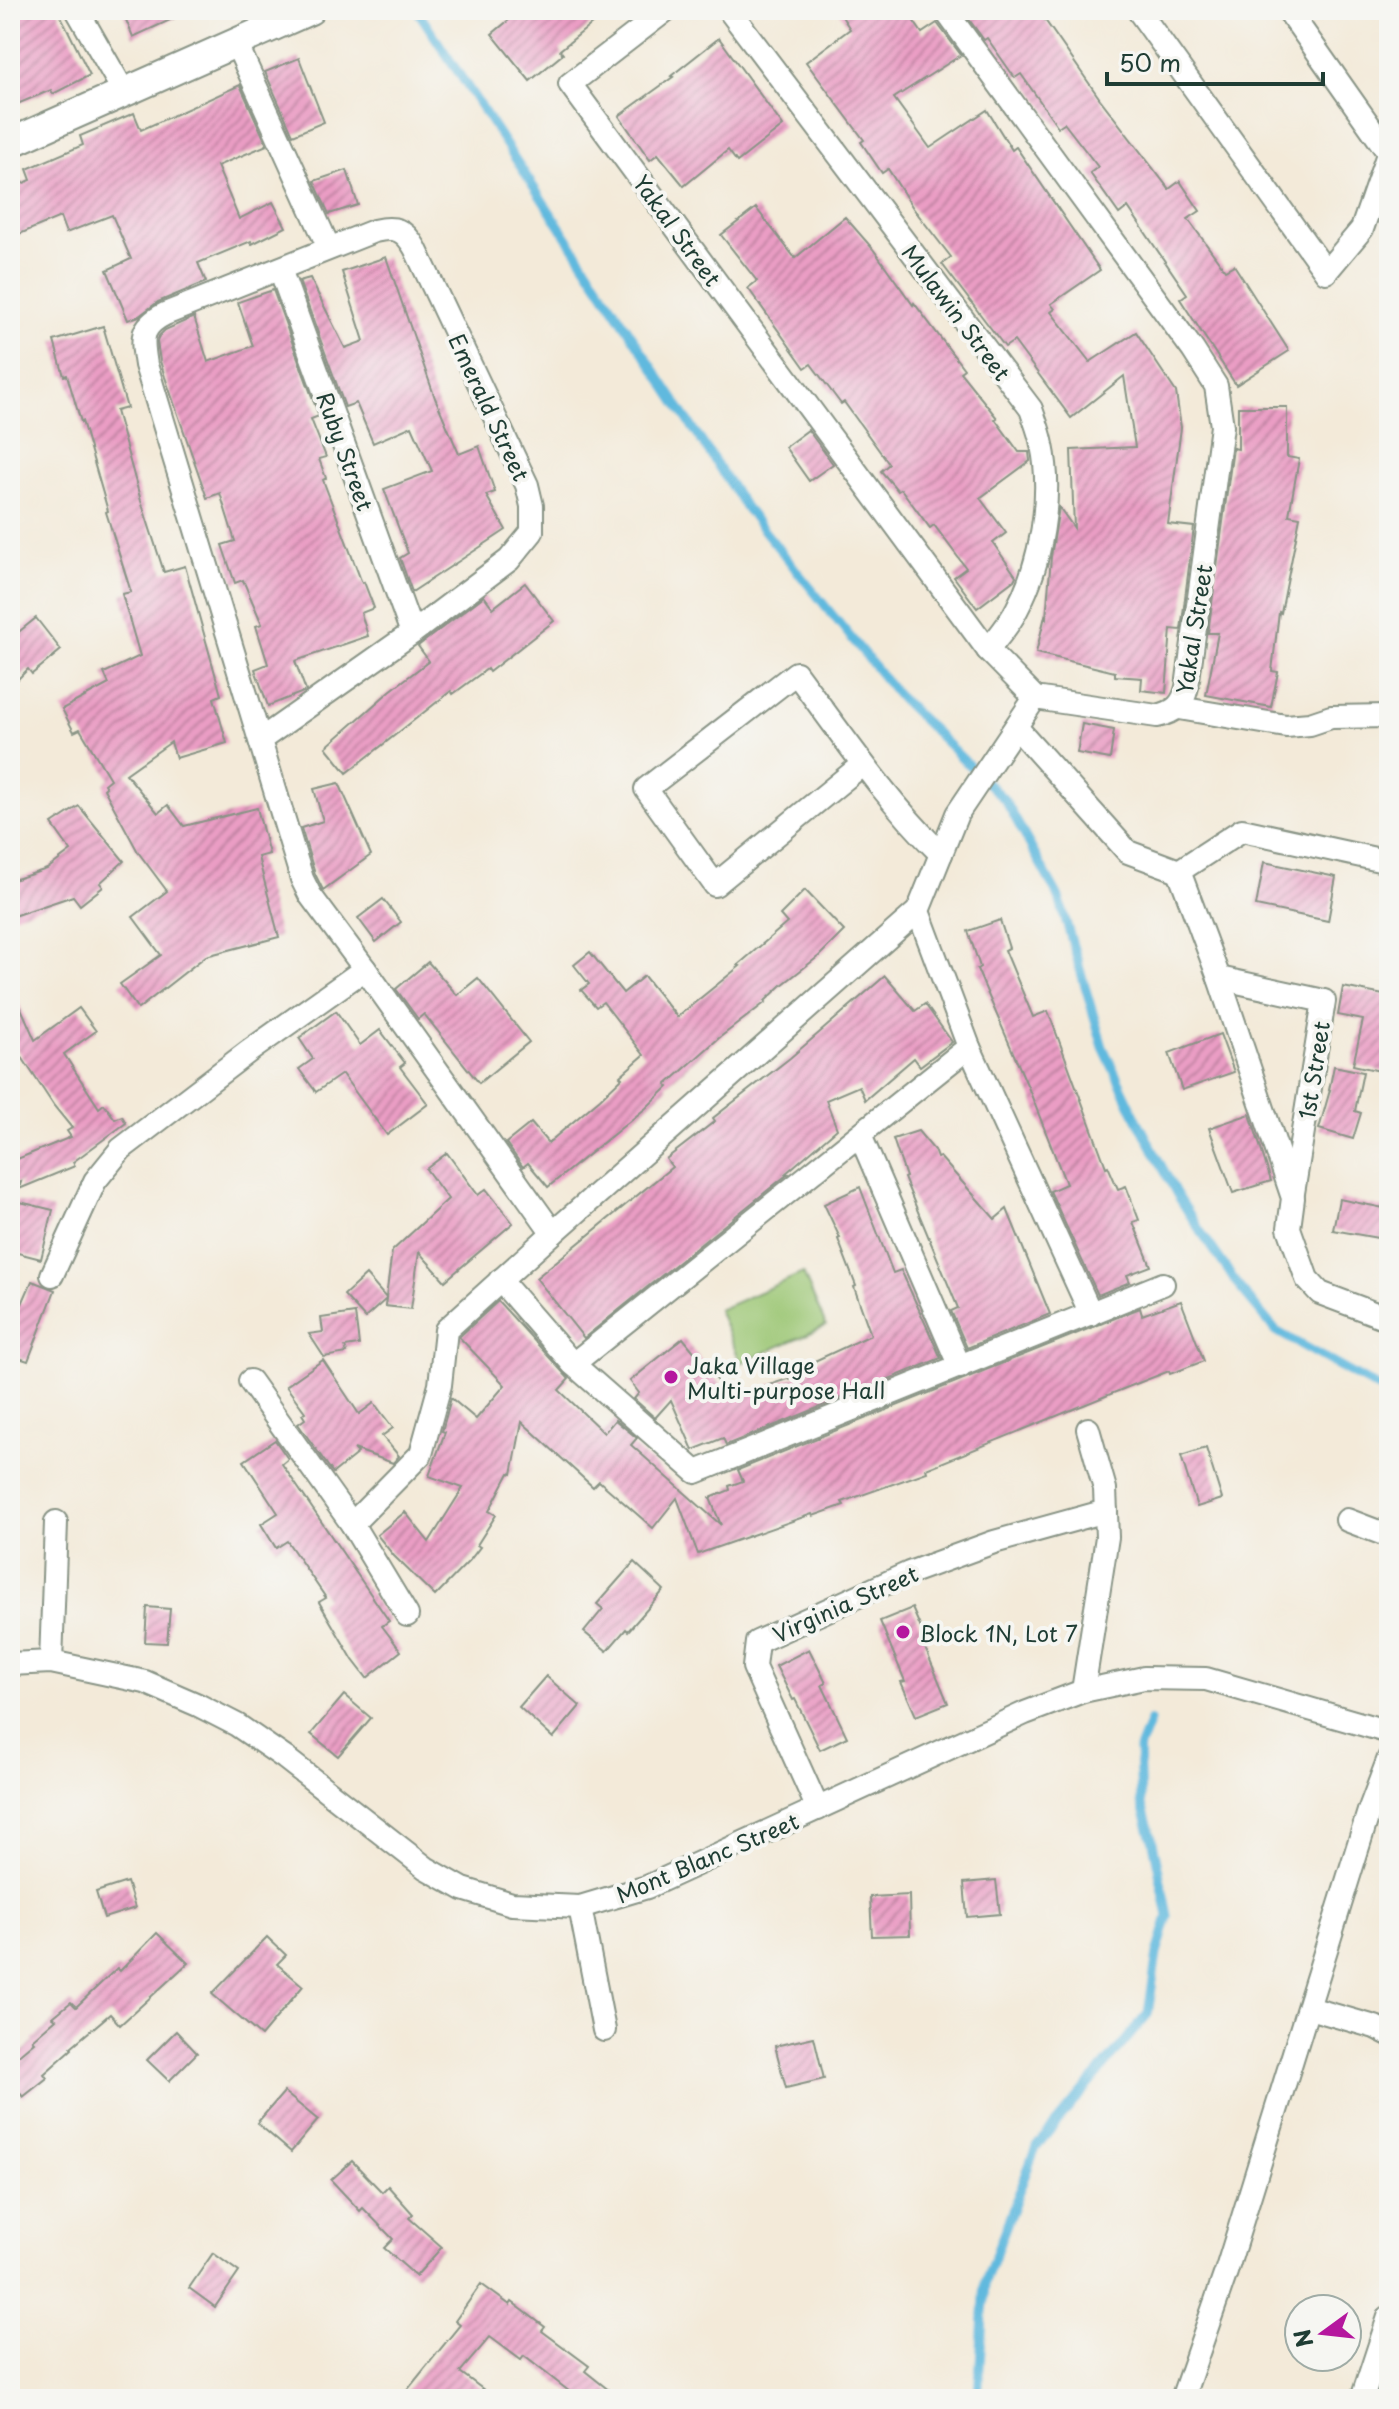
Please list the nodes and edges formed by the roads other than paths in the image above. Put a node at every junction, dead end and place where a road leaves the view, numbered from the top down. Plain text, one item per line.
1 (77, 10) edge
2 (310, 10) edge
3 (666, 10) edge
4 (729, 10) edge
5 (945, 10) edge
6 (1138, 10) edge
7 (1288, 10) edge
8 (236, 43) junction
9 (124, 92) junction
10 (10, 143) edge
11 (1389, 151) edge
12 (329, 248) junction
13 (280, 269) junction
14 (412, 633) junction
15 (988, 650) junction
16 (1035, 698) junction
17 (1179, 708) junction
18 (1389, 716) edge
19 (1016, 727) junction
20 (260, 740) junction
21 (863, 764) junction
22 (941, 854) junction
23 (1389, 862) edge
24 (1179, 871) junction
25 (918, 911) junction
26 (365, 969) junction
27 (1219, 978) junction
28 (969, 1047) junction
29 (860, 1135) junction
30 (1293, 1198) junction
31 (553, 1233) junction
32 (52, 1275) dead end
33 (500, 1280) junction
34 (1163, 1284) dead end
35 (1091, 1314) junction
36 (1389, 1319) edge
37 (573, 1364) junction
38 (960, 1367) junction
39 (250, 1381) dead end
40 (1088, 1429) dead end
41 (1106, 1511) junction
42 (1347, 1520) dead end
43 (56, 1522) dead end
44 (352, 1524) junction
45 (1389, 1536) edge
46 (407, 1615) dead end
47 (51, 1662) junction
48 (10, 1664) edge
49 (1083, 1691) junction
50 (1389, 1732) edge
51 (1389, 1758) edge
52 (818, 1809) junction
53 (580, 1907) junction
54 (1309, 2008) junction
55 (604, 2030) dead end
56 (1389, 2034) edge
57 (1389, 2317) edge
58 (1182, 2399) edge
59 (1362, 2399) edge

1 - 9 street
2 - 8 street
3 - 15 street, Yakal Street
4 - 15 street, Mulawin Street
5 - 17 street, Yakal Street
6 - 11 street
7 - 11 street
8 - 9 street
8 - 12 street
9 - 10 street
12 - 13 street, Emerald Street
12 - 14 street, Emerald Street
13 - 14 street, Ruby Street
13 - 20 street, Emerald Street
14 - 20 street, Emerald Street
15 - 16 street, Yakal Street
16 - 17 street, Yakal Street
16 - 19 street
17 - 18 street
19 - 22 street
19 - 24 street
20 - 26 street
21 - 21 street
21 - 22 street
22 - 25 street
23 - 24 street
24 - 27 street, 1st Street
25 - 28 street
25 - 31 street
26 - 31 street
26 - 32 street
27 - 30 street, 1st Street
27 - 30 street, 1st Street
28 - 29 street
28 - 35 street
29 - 37 street
29 - 38 street
30 - 36 street, 1st Street
31 - 33 street
33 - 37 street
33 - 44 street
34 - 35 street
35 - 38 street
37 - 38 street
39 - 44 street
40 - 41 street
41 - 49 street
41 - 52 street, Virginia Street
42 - 45 street
43 - 47 street
44 - 46 street
47 - 48 street, Mont Blanc Street
47 - 53 street, Mont Blanc Street
49 - 50 street, Mont Blanc Street
49 - 52 street, Mont Blanc Street
51 - 54 street
52 - 53 street, Mont Blanc Street
53 - 55 street
54 - 56 street
54 - 58 street
57 - 59 street

